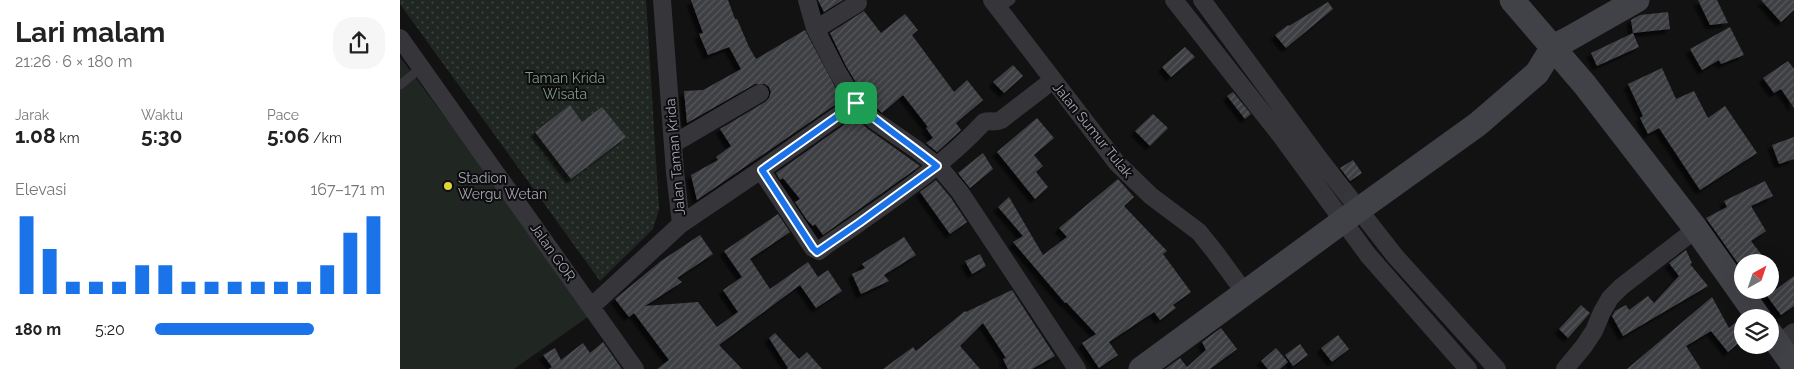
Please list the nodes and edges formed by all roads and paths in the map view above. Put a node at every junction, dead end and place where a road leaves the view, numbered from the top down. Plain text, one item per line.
1 (662, 0) edge
2 (807, 0) edge
3 (1174, 0) edge
4 (1202, 0) edge
5 (1512, 0) edge
6 (1638, 0) edge
7 (858, 3) dead end
8 (1000, 3) edge
9 (816, 29) junction
10 (400, 38) edge
11 (1562, 42) junction
12 (422, 67) junction
13 (1053, 80) junction
14 (400, 85) edge
15 (760, 94) dead end
16 (856, 103) junction
17 (673, 144) junction
18 (937, 166) junction
19 (762, 170) junction
20 (1351, 215) junction
21 (681, 224) junction
22 (1696, 229) junction
23 (1245, 293) junction
24 (592, 306) junction
25 (1753, 309) edge
26 (1781, 336) edge
27 (1794, 366) edge
28 (636, 369) edge
29 (1077, 369) edge
30 (1141, 369) edge
31 (1468, 369) edge
32 (1497, 369) edge
33 (1565, 369) edge

1 - 17 street, Jalan Taman Krida
2 - 9 street
3 - 20 street
4 - 20 street
5 - 11 street
6 - 11 street
7 - 9 street
8 - 13 street, Jalan Sumur Tulak
9 - 16 street
10 - 12 street, Jalan GOR
11 - 20 street
11 - 22 street
12 - 14 lane
12 - 24 street, Jalan GOR
13 - 18 street
13 - 23 street, Jalan Sumur Tulak
15 - 17 street
16 - 18 street
16 - 19 street
17 - 21 street, Jalan Taman Krida
18 - 19 street
18 - 29 street
19 - 21 street
20 - 23 street
20 - 31 street
20 - 32 street
21 - 24 street, Jalan Taman Krida
22 - 25 street
22 - 33 street
23 - 30 street
24 - 28 street, Jalan GOR
26 - 27 street

